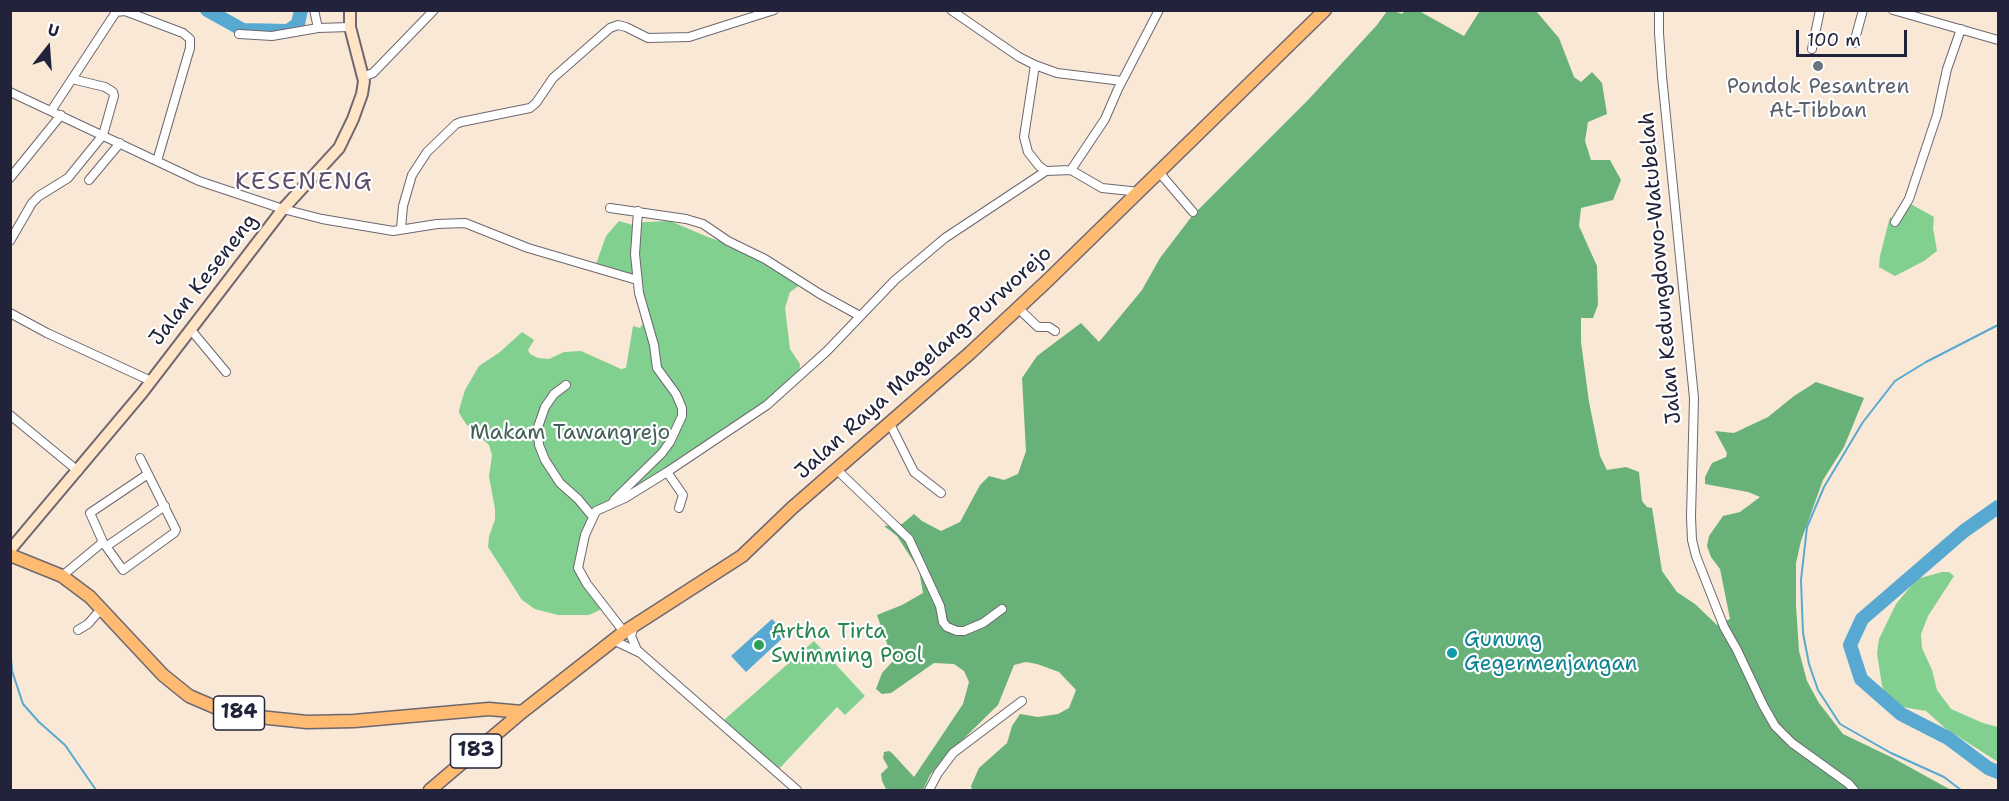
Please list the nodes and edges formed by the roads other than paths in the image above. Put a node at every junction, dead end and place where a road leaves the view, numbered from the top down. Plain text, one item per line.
1 (314, 10) edge
2 (350, 10) edge
3 (434, 10) edge
4 (774, 10) edge
5 (951, 10) edge
6 (1159, 10) edge
7 (1325, 10) edge
8 (1659, 10) edge
9 (1820, 10) edge
10 (1863, 10) edge
11 (1893, 10) edge
12 (350, 27) junction
13 (318, 28) junction
14 (1961, 29) junction
15 (239, 34) dead end
16 (1998, 40) edge
17 (1854, 43) dead end
18 (1812, 49) dead end
19 (1035, 65) junction
20 (363, 77) junction
21 (72, 79) junction
22 (1122, 81) junction
23 (10, 92) edge
24 (51, 111) junction
25 (61, 115) junction
26 (103, 135) junction
27 (120, 143) junction
28 (157, 161) junction
29 (1071, 170) junction
30 (1046, 171) junction
31 (1158, 171) junction
32 (10, 178) edge
33 (89, 180) dead end
34 (1140, 192) junction
35 (610, 208) dead end
36 (283, 209) junction
37 (638, 211) junction
38 (1193, 212) dead end
39 (1895, 222) dead end
40 (401, 228) junction
41 (10, 241) edge
42 (637, 280) junction
43 (1018, 308) junction
44 (10, 312) edge
45 (860, 316) junction
46 (190, 330) junction
47 (1055, 331) dead end
48 (226, 372) dead end
49 (151, 381) junction
50 (566, 385) dead end
51 (10, 415) edge
52 (889, 422) junction
53 (140, 458) dead end
54 (836, 469) junction
55 (78, 471) junction
56 (667, 472) junction
57 (148, 474) junction
58 (941, 493) dead end
59 (611, 503) junction
60 (165, 506) junction
61 (679, 508) dead end
62 (593, 517) junction
63 (105, 544) junction
64 (10, 550) edge
65 (10, 555) edge
66 (62, 576) junction
67 (101, 609) junction
68 (1002, 609) dead end
69 (636, 623) junction
70 (78, 630) dead end
71 (620, 636) junction
72 (642, 655) junction
73 (1022, 701) dead end
74 (522, 712) junction
75 (430, 790) edge
76 (796, 790) edge
77 (929, 790) edge
78 (1854, 790) edge

1 - 13 street
2 - 12 street, Jalan Keseneng
3 - 20 street
4 - 40 street
5 - 19 street
6 - 22 street
7 - 31 main road, Jalan Raya Magelang-Purworejo
8 - 78 street, Jalan Kedungdowo-Watubelah
9 - 18 street
10 - 17 street
11 - 14 street
12 - 13 street
12 - 20 street, Jalan Keseneng
13 - 15 street
14 - 16 street
14 - 39 street
19 - 22 street
19 - 30 street
20 - 36 street, Jalan Keseneng
21 - 24 street
21 - 26 street
21 - 28 street
22 - 29 street
23 - 24 street
24 - 25 street
25 - 26 street
25 - 32 street
26 - 27 street
26 - 41 street
27 - 28 street
27 - 33 street
28 - 36 street
29 - 30 street
29 - 34 street
30 - 45 street
31 - 34 main road, Jalan Raya Magelang-Purworejo
31 - 38 street
34 - 43 main road, Jalan Raya Magelang-Purworejo
35 - 37 street
36 - 40 street
36 - 46 street, Jalan Keseneng
37 - 42 street
37 - 45 street
40 - 42 street
42 - 59 street
43 - 47 street
43 - 52 main road, Jalan Raya Magelang-Purworejo
44 - 49 street
45 - 56 street
46 - 48 street
46 - 49 street, Jalan Keseneng
49 - 55 street, Jalan Keseneng
50 - 62 street
51 - 55 street
52 - 54 main road, Jalan Raya Magelang-Purworejo
52 - 58 street
53 - 57 street
54 - 68 street
54 - 69 main road, Jalan Raya Magelang-Purworejo
55 - 64 street, Jalan Keseneng
56 - 59 street
56 - 61 street
57 - 60 street
57 - 63 street
59 - 62 street
60 - 63 street
60 - 63 street
62 - 71 street
63 - 66 street
65 - 66 main road, 184
66 - 67 main road, 184
67 - 70 street
67 - 74 main road, 184
69 - 71 main road, Jalan Raya Magelang-Purworejo
69 - 72 street
71 - 72 street
71 - 74 main road, Jalan Raya Magelang-Purworejo
72 - 76 street
73 - 77 street
74 - 75 main road, 183

